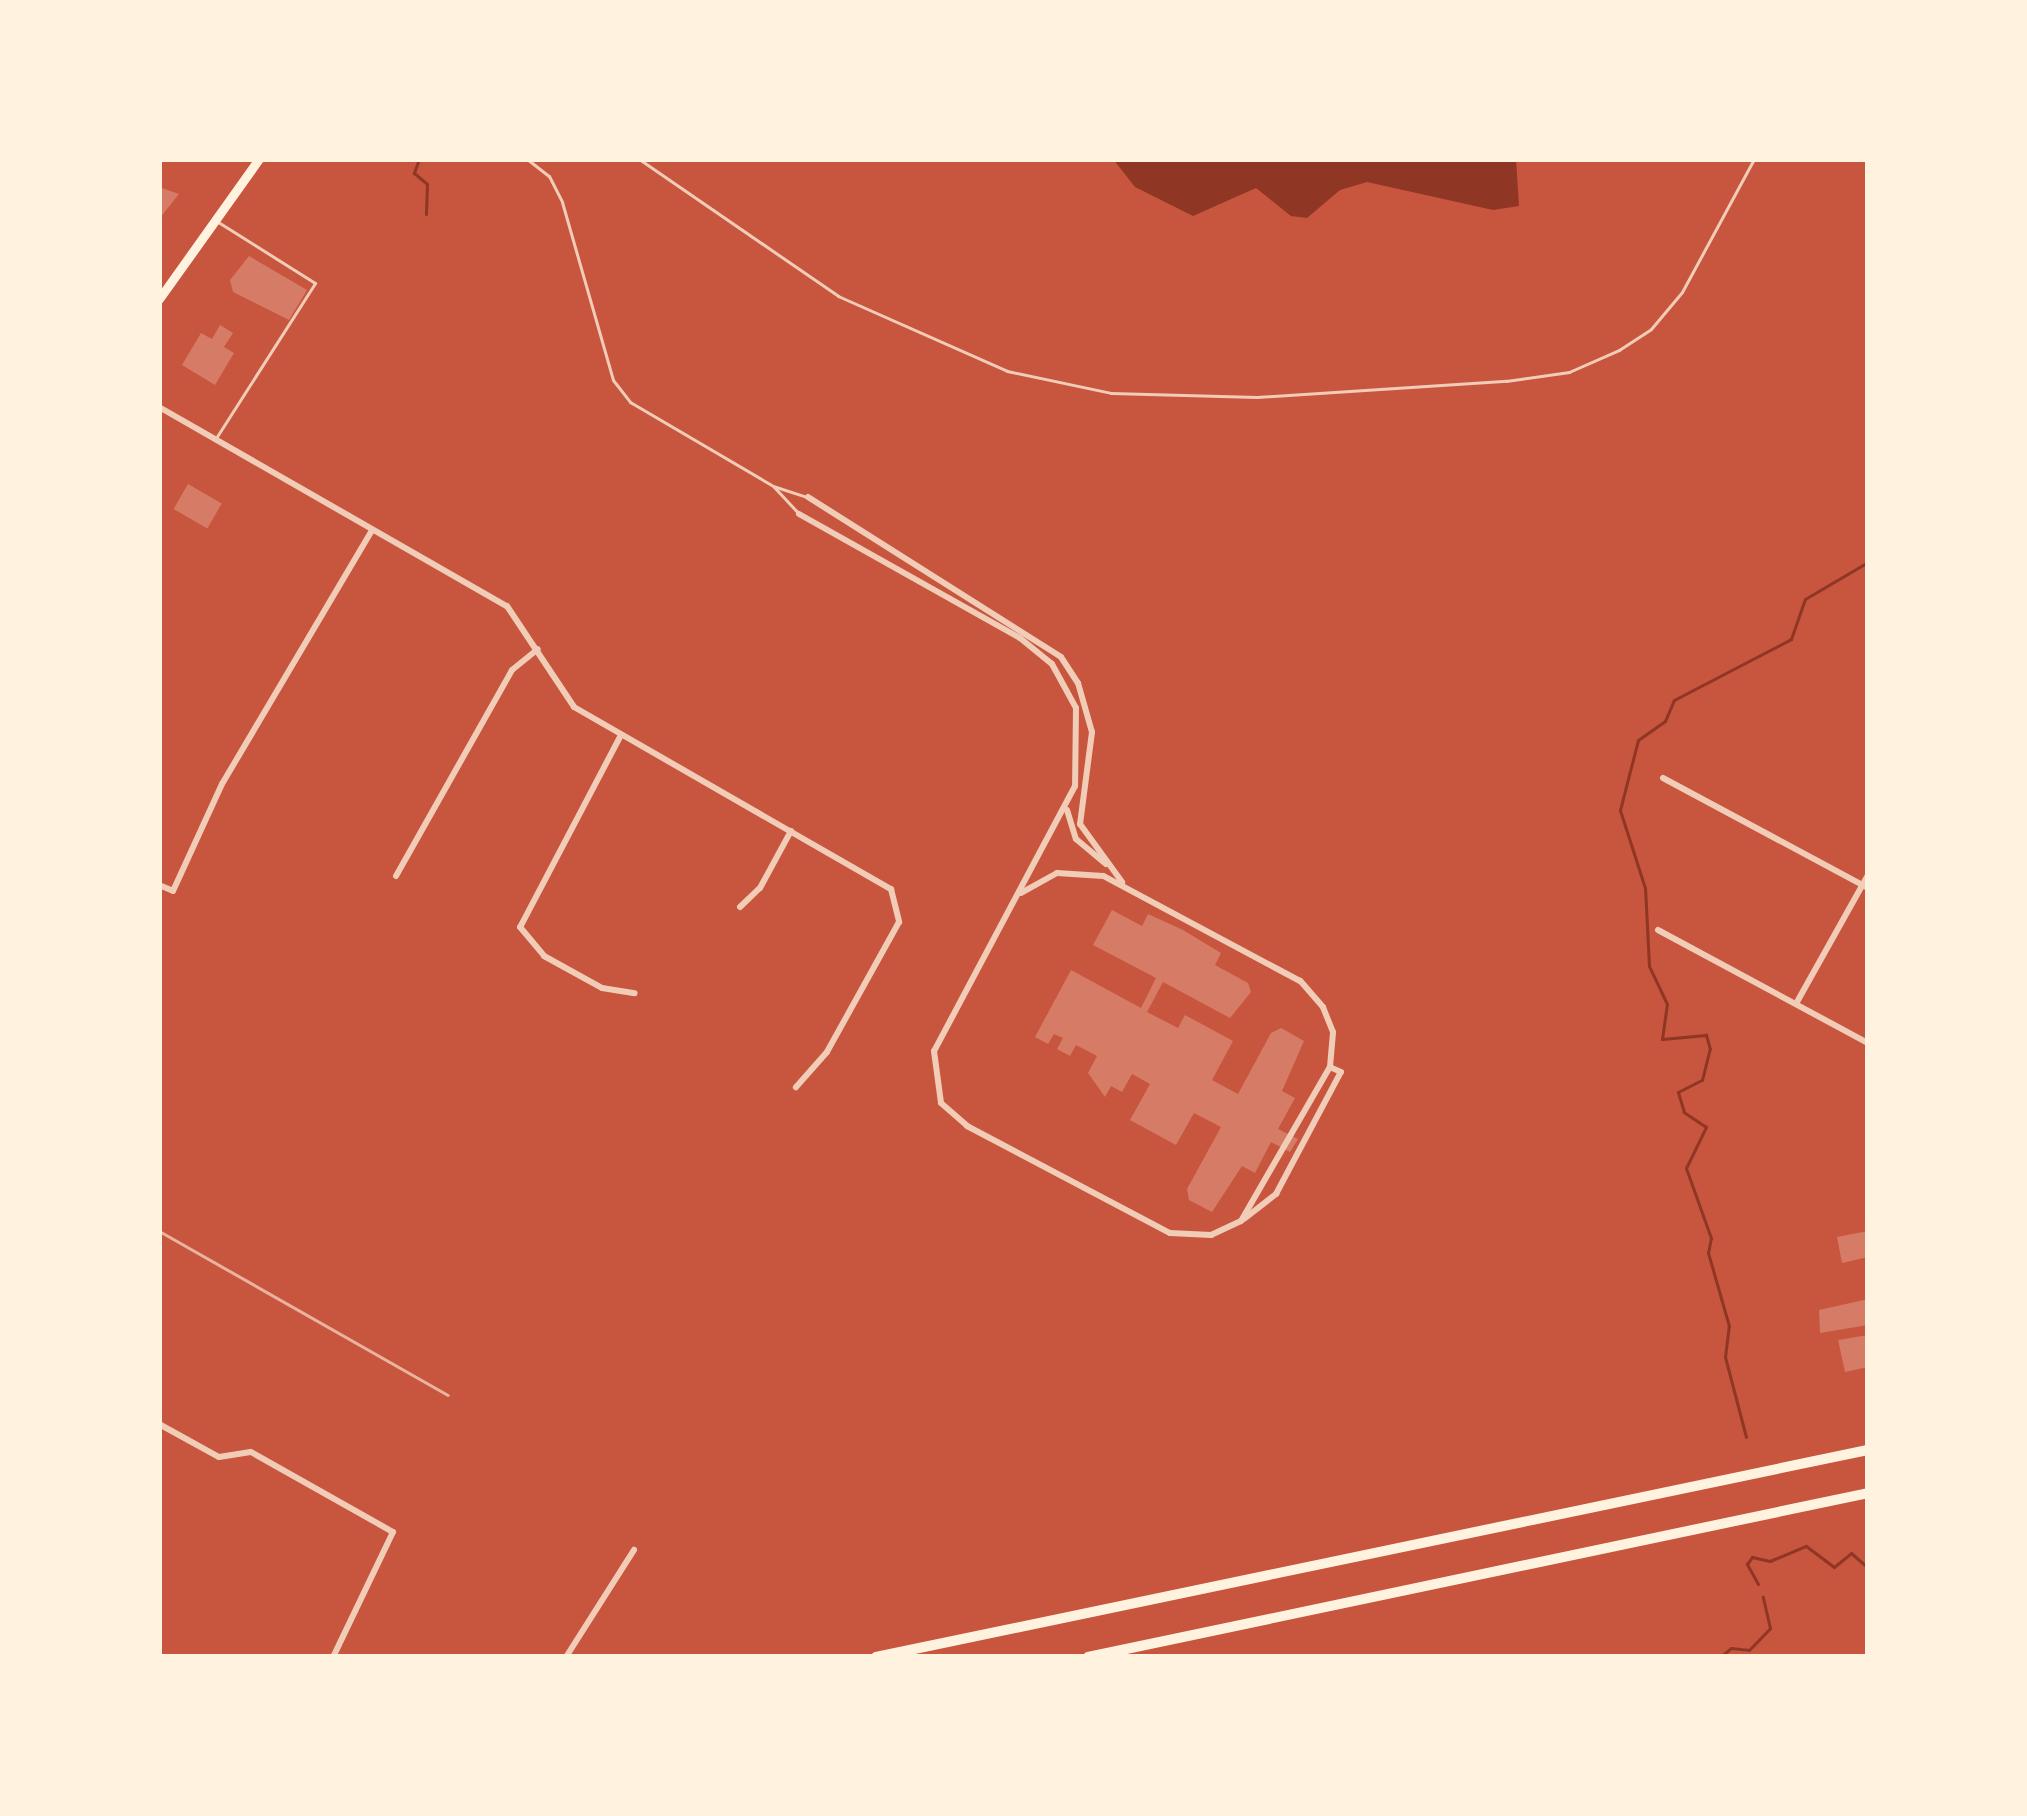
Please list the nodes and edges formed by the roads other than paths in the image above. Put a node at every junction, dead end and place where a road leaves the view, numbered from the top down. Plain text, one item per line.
1 (259, 159) edge
2 (527, 159) edge
3 (639, 159) edge
4 (1754, 159) edge
5 (216, 221) junction
6 (159, 298) edge
7 (159, 406) edge
8 (216, 437) junction
9 (773, 486) junction
10 (808, 497) joint
11 (800, 514) joint
12 (850, 525) junction
13 (373, 528) junction
14 (843, 538) junction
15 (538, 649) junction
16 (1087, 705) junction
17 (1076, 708) junction
18 (621, 735) junction
19 (1663, 778) dead end
20 (1068, 806) junction
21 (791, 831) junction
22 (1092, 858) junction
23 (1108, 865) junction
24 (1086, 873) junction
25 (1868, 874) edge
26 (396, 876) dead end
27 (159, 884) edge
28 (1865, 887) edge
29 (1126, 888) junction
30 (1022, 893) junction
31 (740, 908) dead end
32 (1658, 930) dead end
33 (635, 993) dead end
34 (1796, 1004) junction
35 (1868, 1043) edge
36 (1330, 1067) junction
37 (796, 1087) dead end
38 (1241, 1221) junction
39 (159, 1424) edge
40 (1868, 1450) edge
41 (1868, 1493) edge
42 (634, 1550) dead end
43 (333, 1657) edge
44 (566, 1657) edge
45 (876, 1657) edge
46 (1088, 1657) edge

1 - 5 main road
2 - 9 lane
3 - 4 lane
5 - 6 main road
5 - 8 lane
7 - 8 street
8 - 13 street
9 - 10 lane
9 - 11 lane
10 - 12 street
11 - 14 street
12 - 14 lane
12 - 16 street
13 - 15 street
13 - 27 street
14 - 17 street
15 - 18 street
15 - 26 street
16 - 17 lane
16 - 23 street
17 - 20 street
18 - 21 street
18 - 33 street
19 - 28 street
20 - 22 street
20 - 30 street
21 - 31 street
21 - 37 street
22 - 23 street
22 - 24 street
23 - 29 street
24 - 29 street
24 - 30 street
25 - 28 street
28 - 34 street
29 - 36 street
30 - 38 street
32 - 34 street
34 - 35 street
36 - 38 street
36 - 38 street
39 - 43 street
40 - 45 highway
41 - 46 highway
42 - 44 street

